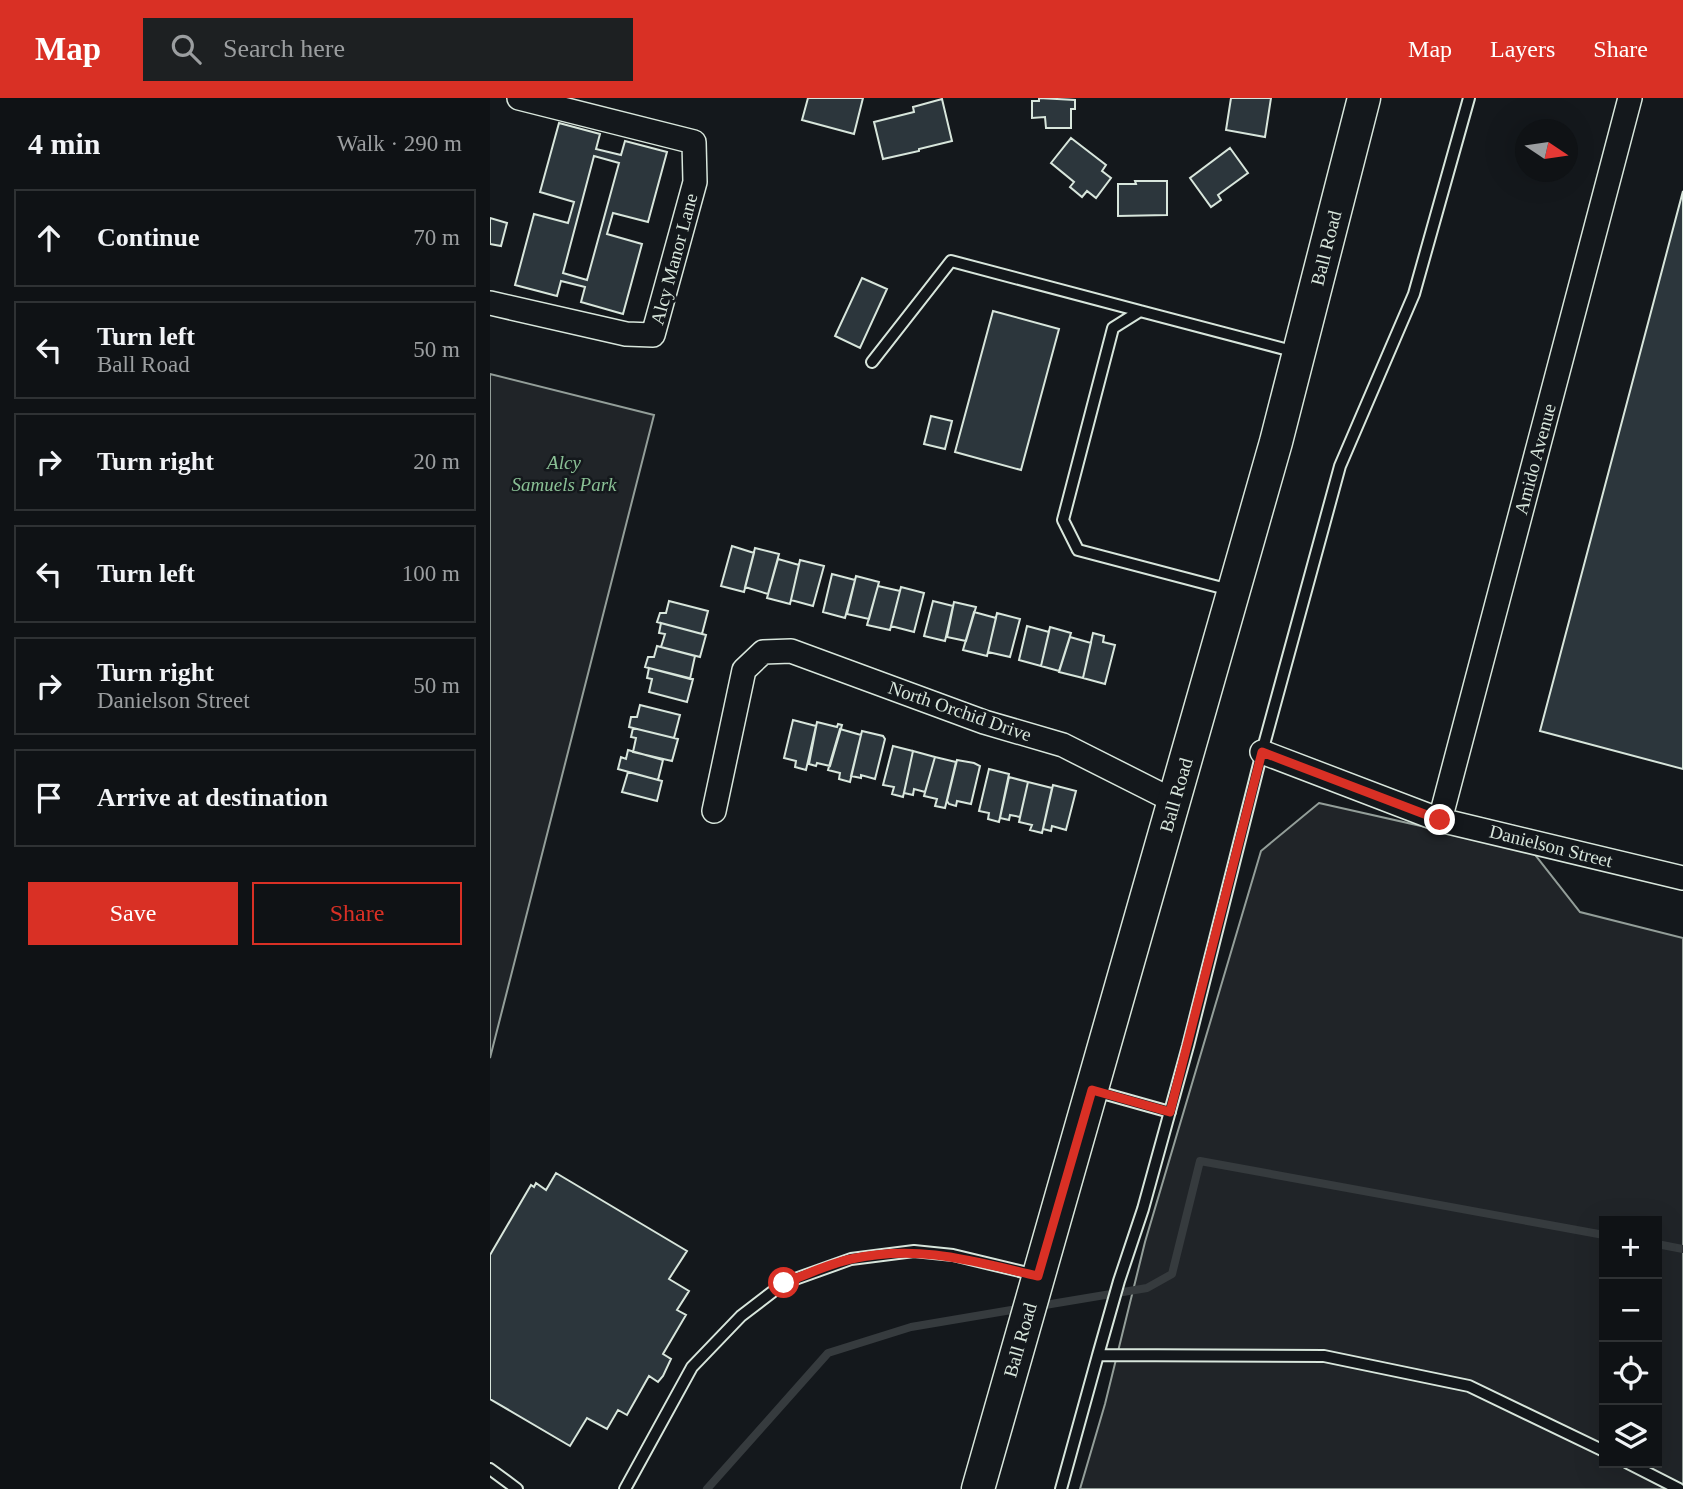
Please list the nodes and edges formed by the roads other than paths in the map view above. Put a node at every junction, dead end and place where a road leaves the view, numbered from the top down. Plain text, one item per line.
1 (519, 98) edge
2 (1364, 98) edge
3 (1469, 98) edge
4 (1630, 98) edge
5 (490, 303) edge
6 (1140, 311) junction
7 (1299, 353) junction
8 (872, 362) dead end
9 (1234, 591) junction
10 (1262, 752) junction
11 (1174, 801) junction
12 (714, 811) dead end
13 (1440, 820) junction
14 (1683, 878) edge
15 (1092, 1090) junction
16 (1170, 1112) junction
17 (1037, 1282) junction
18 (1098, 1355) junction
19 (1599, 1449) edge
20 (1638, 1468) edge
21 (490, 1469) edge
22 (517, 1489) edge
23 (625, 1489) edge
24 (978, 1489) edge
25 (1061, 1489) edge
26 (1679, 1489) edge

1 - 5 street, Alcy Manor Lane
2 - 7 main road, Ball Road
3 - 10 lane
4 - 13 street, Amido Avenue
6 - 7 lane
6 - 8 lane
6 - 9 lane
7 - 9 main road, Ball Road
9 - 11 main road, Ball Road
10 - 13 street, Danielson Street
10 - 16 lane
11 - 12 street, North Orchid Drive
11 - 15 main road, Ball Road
13 - 14 street, Danielson Street
15 - 16 lane
15 - 17 main road, Ball Road
16 - 18 lane
17 - 23 lane
17 - 24 main road, Ball Road
18 - 19 lane
18 - 25 lane
20 - 26 lane
21 - 22 lane

